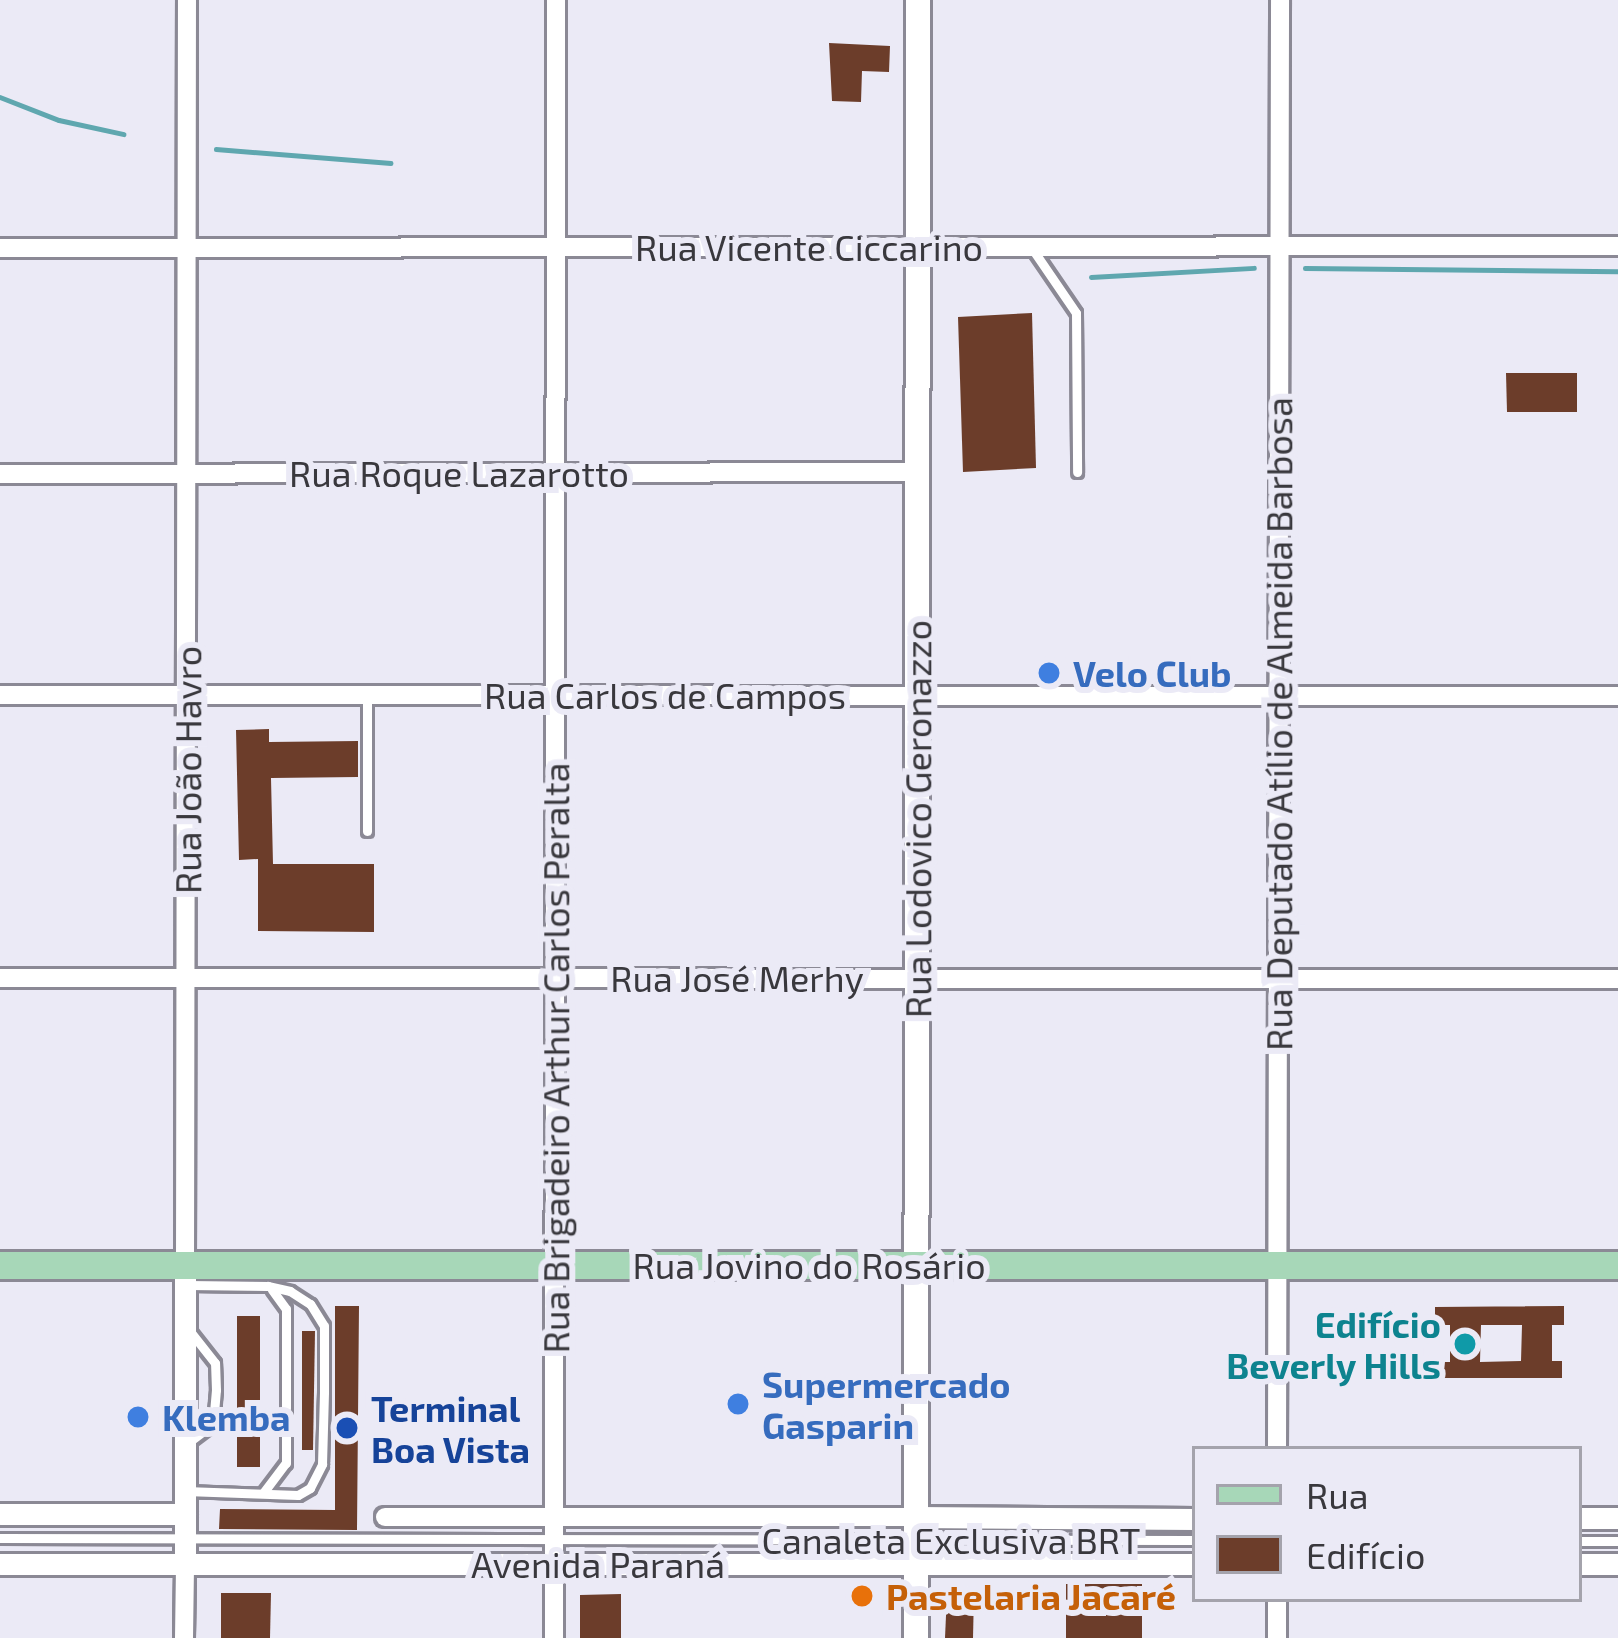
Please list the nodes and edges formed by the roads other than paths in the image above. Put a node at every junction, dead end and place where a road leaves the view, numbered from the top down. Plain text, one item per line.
1 (187, 0) edge
2 (556, 0) edge
3 (918, 0) edge
4 (1280, 0) edge
5 (1618, 246) edge
6 (917, 247) junction
7 (1031, 247) junction
8 (1279, 247) junction
9 (0, 248) edge
10 (186, 248) junction
11 (556, 248) junction
12 (917, 472) junction
13 (1078, 472) dead end
14 (186, 473) junction
15 (556, 473) junction
16 (0, 474) edge
17 (0, 695) edge
18 (186, 695) junction
19 (367, 695) junction
20 (555, 695) junction
21 (917, 695) junction
22 (1279, 695) junction
23 (1618, 696) edge
24 (367, 831) dead end
25 (188, 977) junction
26 (0, 978) edge
27 (555, 978) junction
28 (917, 978) junction
29 (1278, 979) junction
30 (1618, 979) edge
31 (0, 1265) edge
32 (555, 1265) junction
33 (916, 1265) junction
34 (1278, 1265) junction
35 (1618, 1265) edge
36 (185, 1275) junction
37 (268, 1286) junction
38 (1277, 1446) edge
39 (263, 1493) junction
40 (185, 1503) junction
41 (0, 1514) edge
42 (385, 1517) dead end
43 (555, 1518) junction
44 (1582, 1518) edge
45 (1618, 1518) edge
46 (1192, 1519) edge
47 (0, 1538) edge
48 (185, 1539) junction
49 (554, 1540) junction
50 (916, 1540) junction
51 (1192, 1540) edge
52 (1582, 1541) edge
53 (1618, 1541) edge
54 (4, 1561) edge
55 (184, 1564) junction
56 (554, 1564) junction
57 (1192, 1564) edge
58 (1582, 1564) edge
59 (1618, 1564) edge
60 (1277, 1602) edge
61 (184, 1638) edge
62 (554, 1638) edge
63 (916, 1638) edge
64 (1277, 1638) edge

1 - 10 street, Rua João Havro
2 - 11 street, Rua Brigadeiro Arthur Carlos Peralta
3 - 6 main road, Rua Lodovico Geronazzo
4 - 8 street, Rua Deputado Atílio de Almeida Barbosa
5 - 8 street, Rua Vicente Ciccarino
6 - 7 street, Rua Vicente Ciccarino
6 - 11 street, Rua Vicente Ciccarino
6 - 12 main road, Rua Lodovico Geronazzo
7 - 8 street, Rua Vicente Ciccarino
7 - 13 lane
8 - 22 street, Rua Deputado Atílio de Almeida Barbosa
9 - 10 street, Rua Vicente Ciccarino
10 - 11 street, Rua Vicente Ciccarino
10 - 14 street, Rua João Havro
11 - 15 street, Rua Brigadeiro Arthur Carlos Peralta
12 - 15 street, Rua Roque Lazarotto
12 - 21 main road, Rua Lodovico Geronazzo
14 - 15 street, Rua Roque Lazarotto
14 - 16 street, Rua Roque Lazarotto
14 - 18 street, Rua João Havro
15 - 20 street, Rua Brigadeiro Arthur Carlos Peralta
17 - 18 street, Rua Carlos de Campos
18 - 19 street, Rua Carlos de Campos
18 - 25 street, Rua João Havro
19 - 20 street, Rua Carlos de Campos
19 - 24 lane
20 - 21 street, Rua Carlos de Campos
20 - 27 street, Rua Brigadeiro Arthur Carlos Peralta
21 - 22 street, Rua Carlos de Campos
21 - 28 main road, Rua Lodovico Geronazzo
22 - 23 street, Rua Carlos de Campos
22 - 29 street, Rua Deputado Atílio de Almeida Barbosa
25 - 26 street, Rua José Merhy
25 - 27 street, Rua José Merhy
25 - 36 street, Rua João Havro
27 - 28 street, Rua José Merhy
27 - 32 street, Rua Brigadeiro Arthur Carlos Peralta
28 - 29 street, Rua José Merhy
28 - 33 main road, Rua Lodovico Geronazzo
29 - 30 street, Rua José Merhy
29 - 34 street, Rua Deputado Atílio de Almeida Barbosa
31 - 36 main road, Rua Jovino do Rosário
32 - 33 main road, Rua Jovino do Rosário
32 - 36 main road, Rua Jovino do Rosário
32 - 43 street, Rua Brigadeiro Arthur Carlos Peralta
33 - 34 main road, Rua Jovino do Rosário
33 - 50 main road, Rua Lodovico Geronazzo
34 - 35 main road, Rua Jovino do Rosário
34 - 38 street, Rua Deputado Atílio de Almeida Barbosa
36 - 37 lane
36 - 40 street, Rua João Havro
37 - 39 lane
37 - 39 lane
39 - 40 lane
40 - 41 street
40 - 48 street, Rua João Havro
42 - 43 street, Avenida Paraná
43 - 49 street, Rua Brigadeiro Arthur Carlos Peralta
43 - 50 street, Avenida Paraná
44 - 45 street
46 - 50 street, Avenida Paraná
47 - 48 lane
48 - 49 lane, Canaleta Exclusiva BRT
48 - 55 street, Rua João Havro
49 - 50 lane, Canaleta Exclusiva BRT
49 - 56 street, Rua Brigadeiro Arthur Carlos Peralta
50 - 51 lane, Canaleta Exclusiva BRT
50 - 56 street, Avenida Paraná
50 - 57 street, Avenida Paraná
50 - 63 main road, Rua Lodovico Geronazzo
52 - 53 lane
54 - 55 street, Avenida Paraná
55 - 56 street, Avenida Paraná
55 - 61 street
56 - 62 street, Rua Brigadeiro Arthur Carlos Peralta
58 - 59 street
60 - 64 street

